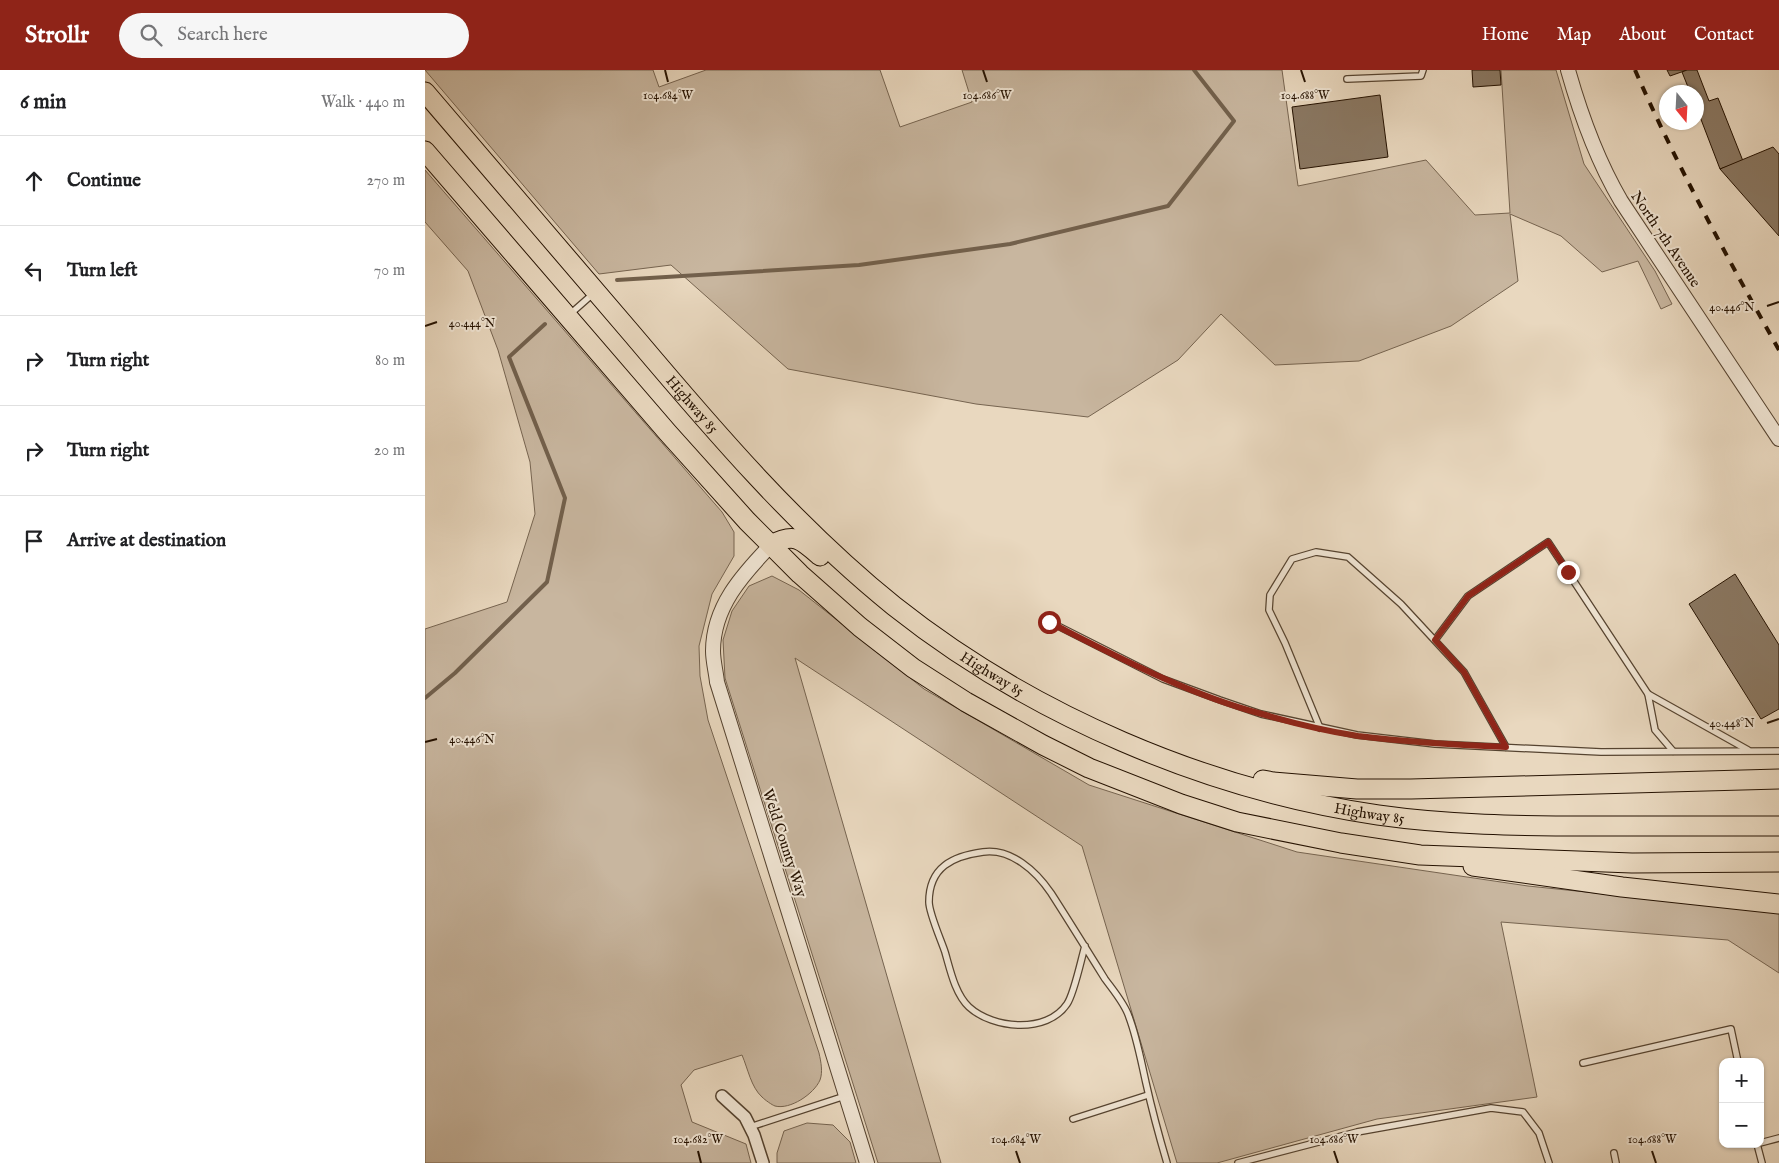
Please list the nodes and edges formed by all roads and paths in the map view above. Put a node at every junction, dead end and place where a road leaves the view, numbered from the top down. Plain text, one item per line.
1 (1423, 70) edge
2 (1568, 70) edge
3 (1347, 78) dead end
4 (425, 92) edge
5 (425, 151) edge
6 (596, 292) junction
7 (567, 317) junction
8 (1779, 439) edge
9 (771, 545) junction
10 (1049, 622) dead end
11 (1435, 640) junction
12 (969, 659) junction
13 (1648, 694) junction
14 (1320, 728) junction
15 (1506, 747) junction
16 (1750, 751) junction
17 (1779, 751) edge
18 (1673, 752) junction
19 (1180, 765) junction
20 (1779, 779) edge
21 (1779, 826) edge
22 (1420, 855) junction
23 (1779, 862) edge
24 (1779, 904) edge
25 (1085, 946) junction
26 (1737, 1058) edge
27 (1583, 1063) dead end
28 (1148, 1095) junction
29 (722, 1096) dead end
30 (846, 1096) junction
31 (1073, 1119) dead end
32 (750, 1127) junction
33 (1779, 1138) edge
34 (1764, 1142) edge
35 (1760, 1148) edge
36 (1614, 1153) dead end
37 (763, 1163) edge
38 (867, 1163) edge
39 (1167, 1163) edge
40 (1237, 1163) edge
41 (1549, 1163) edge
42 (1616, 1163) edge
43 (1762, 1163) edge

1 - 3 lane
2 - 8 street, North 7th Avenue
4 - 6 highway, Highway 85
5 - 7 highway
6 - 7 lane
6 - 12 highway, Highway 85
7 - 9 highway
9 - 12 highway
9 - 22 highway
9 - 30 street, Weld County Way
10 - 14 lane
11 - 13 lane
11 - 14 lane
11 - 15 lane
12 - 19 highway, Highway 85
13 - 16 lane
13 - 18 lane
14 - 15 lane
15 - 18 lane
16 - 17 lane
16 - 18 lane
19 - 20 highway
19 - 21 highway, Highway 85
22 - 23 highway
22 - 24 highway
25 - 25 lane
25 - 28 lane
26 - 27 lane
28 - 31 lane
28 - 39 lane
29 - 32 street
30 - 32 lane
30 - 38 street, Weld County Way
32 - 37 street
33 - 34 lane
35 - 43 lane
36 - 42 lane
40 - 41 lane

